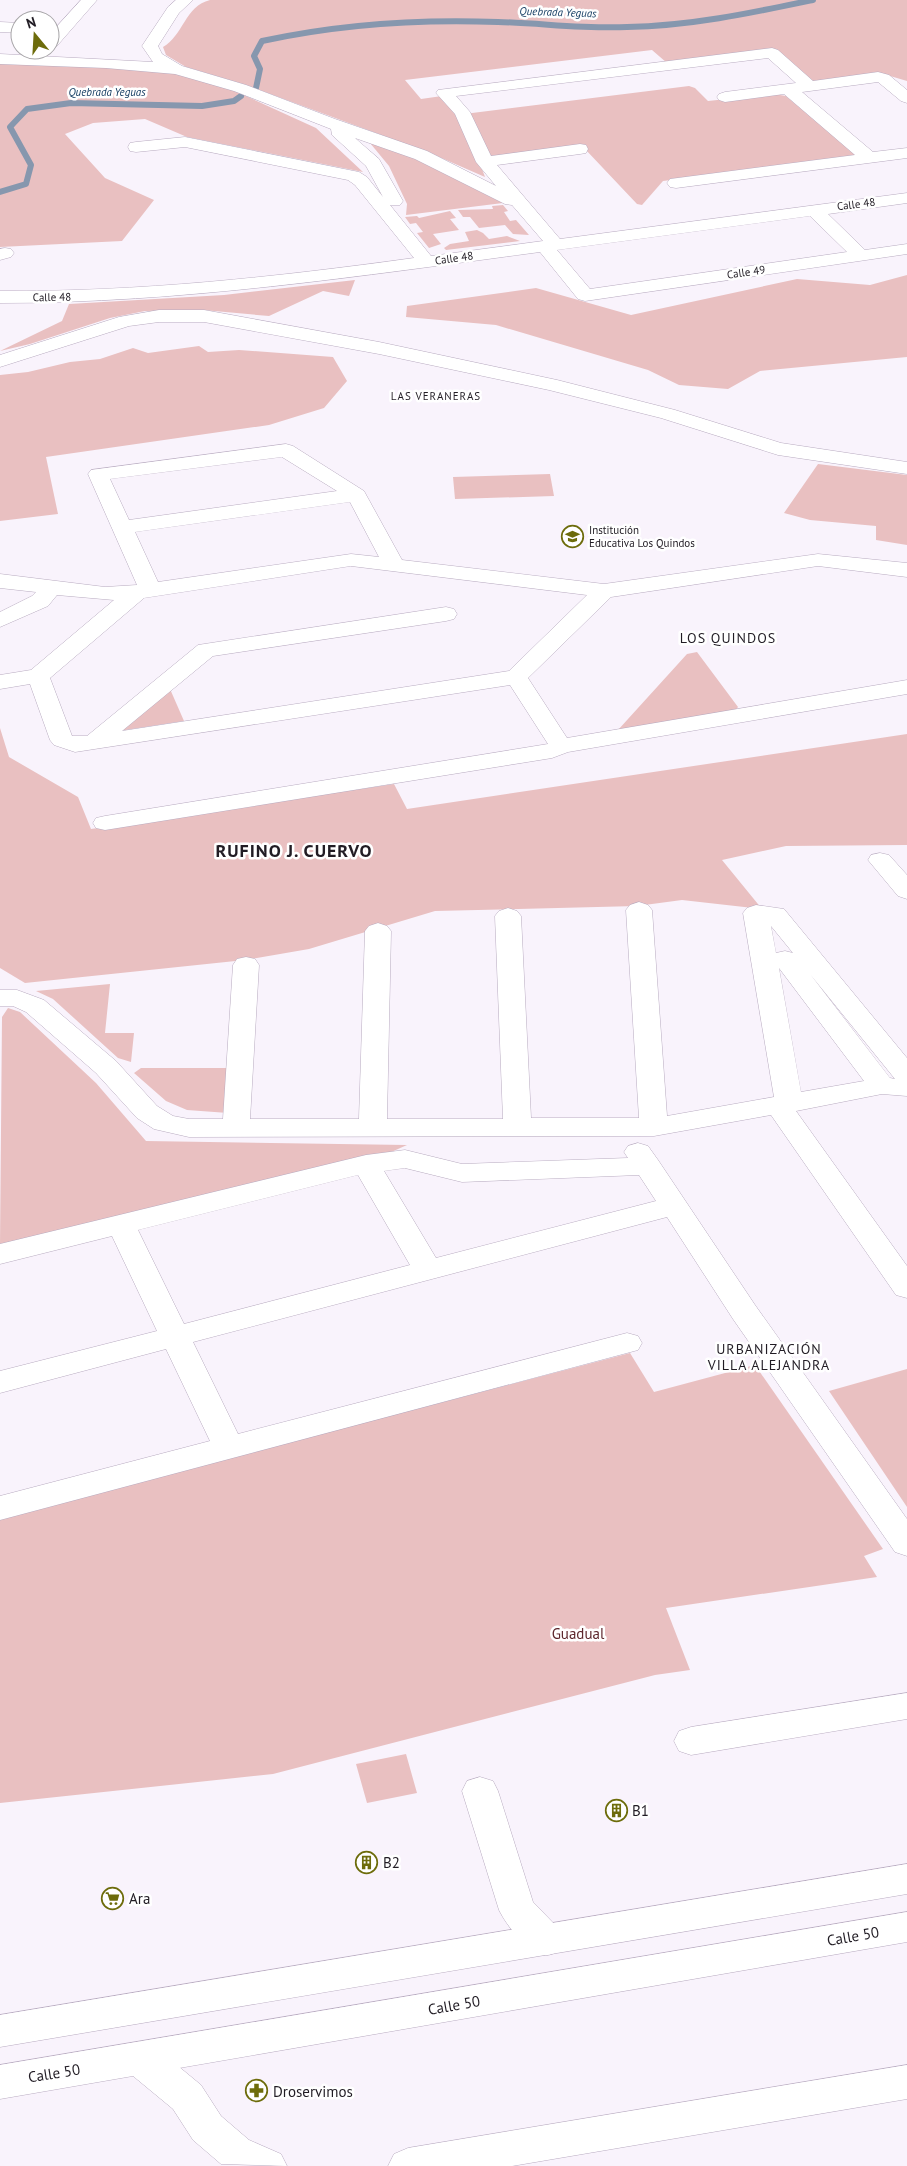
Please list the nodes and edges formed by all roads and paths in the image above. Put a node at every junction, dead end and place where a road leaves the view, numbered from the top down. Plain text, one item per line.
1 (89, 0) edge
2 (185, 0) edge
3 (60, 27) edge
4 (0, 60) edge
5 (33, 62) joint
6 (176, 69) junction
7 (880, 78) junction
8 (907, 84) edge
9 (809, 86) junction
10 (788, 89) junction
11 (725, 98) dead end
12 (907, 98) edge
13 (329, 123) junction
14 (136, 148) dead end
15 (580, 149) dead end
16 (907, 153) edge
17 (869, 158) junction
18 (485, 162) junction
19 (676, 183) dead end
20 (907, 198) edge
21 (519, 204) junction
22 (812, 210) junction
23 (389, 218) junction
24 (550, 245) junction
25 (907, 249) edge
26 (860, 255) junction
27 (426, 262) junction
28 (0, 297) edge
29 (0, 354) edge
30 (23, 354) junction
31 (0, 361) edge
32 (907, 468) edge
33 (357, 495) junction
34 (121, 528) junction
35 (395, 566) junction
36 (907, 570) edge
37 (0, 581) edge
38 (51, 588) junction
39 (144, 591) junction
40 (604, 591) junction
41 (446, 614) dead end
42 (0, 620) edge
43 (38, 676) junction
44 (516, 677) junction
45 (0, 682) edge
46 (907, 687) edge
47 (94, 742) junction
48 (561, 746) junction
49 (105, 824) dead end
50 (880, 860) dead end
51 (907, 891) edge
52 (639, 910) dead end
53 (508, 916) dead end
54 (378, 931) dead end
55 (785, 959) dead end
56 (246, 965) dead end
57 (0, 998) edge
58 (907, 1076) edge
59 (894, 1087) edge
60 (784, 1105) junction
61 (373, 1127) junction
62 (517, 1127) junction
63 (654, 1127) junction
64 (236, 1128) junction
65 (622, 1128) junction
66 (366, 1164) junction
67 (648, 1166) junction
68 (674, 1206) junction
69 (121, 1225) junction
70 (0, 1254) edge
71 (428, 1270) junction
72 (907, 1288) edge
73 (174, 1335) junction
74 (627, 1343) dead end
75 (0, 1382) edge
76 (229, 1448) junction
77 (0, 1508) edge
78 (907, 1544) edge
79 (907, 1706) edge
80 (691, 1741) dead end
81 (480, 1791) dead end
82 (907, 1879) edge
83 (907, 1927) edge
84 (546, 1940) junction
85 (0, 2030) edge
86 (141, 2059) junction
87 (0, 2082) edge
88 (907, 2082) edge
89 (267, 2166) edge
90 (408, 2166) edge

1 - 3 street
2 - 6 street
4 - 5 street
5 - 6 street
6 - 13 street
7 - 8 street
7 - 9 street
7 - 12 street
9 - 10 street
9 - 18 street
10 - 11 street
10 - 17 street
13 - 21 street
13 - 23 street
14 - 23 street
15 - 18 street
16 - 17 street
17 - 19 street
18 - 21 street
20 - 22 street, Calle 48
21 - 24 street
22 - 24 street, Calle 48
22 - 26 street
23 - 27 street
24 - 26 street, Calle 49
24 - 27 street, Calle 48
25 - 26 street, Calle 49
27 - 28 street, Calle 48
29 - 30 street
30 - 31 street
30 - 32 street
33 - 34 street
33 - 34 street
33 - 35 street
34 - 39 street
35 - 39 street
35 - 40 street
36 - 40 street
37 - 38 street
38 - 39 street
38 - 42 street
39 - 43 street
40 - 44 street
41 - 47 street
43 - 45 street
43 - 47 street
44 - 47 street
44 - 48 street
46 - 48 street
48 - 49 street
50 - 51 street
52 - 63 street
53 - 62 street
54 - 61 street
55 - 59 street
56 - 64 street
57 - 64 street
58 - 60 street
59 - 60 street
60 - 63 street
60 - 72 street
61 - 62 street
61 - 64 street
62 - 65 street
63 - 65 street
65 - 67 street
66 - 67 street
66 - 69 street
66 - 71 street
67 - 68 street
68 - 71 street
68 - 78 street
69 - 70 street
69 - 73 street
71 - 73 street
73 - 75 street
73 - 76 street
74 - 76 street
76 - 77 street
79 - 80 street
81 - 84 street
82 - 84 street
83 - 86 street, Calle 50
84 - 85 street
86 - 87 street, Calle 50
86 - 89 street
88 - 90 street

